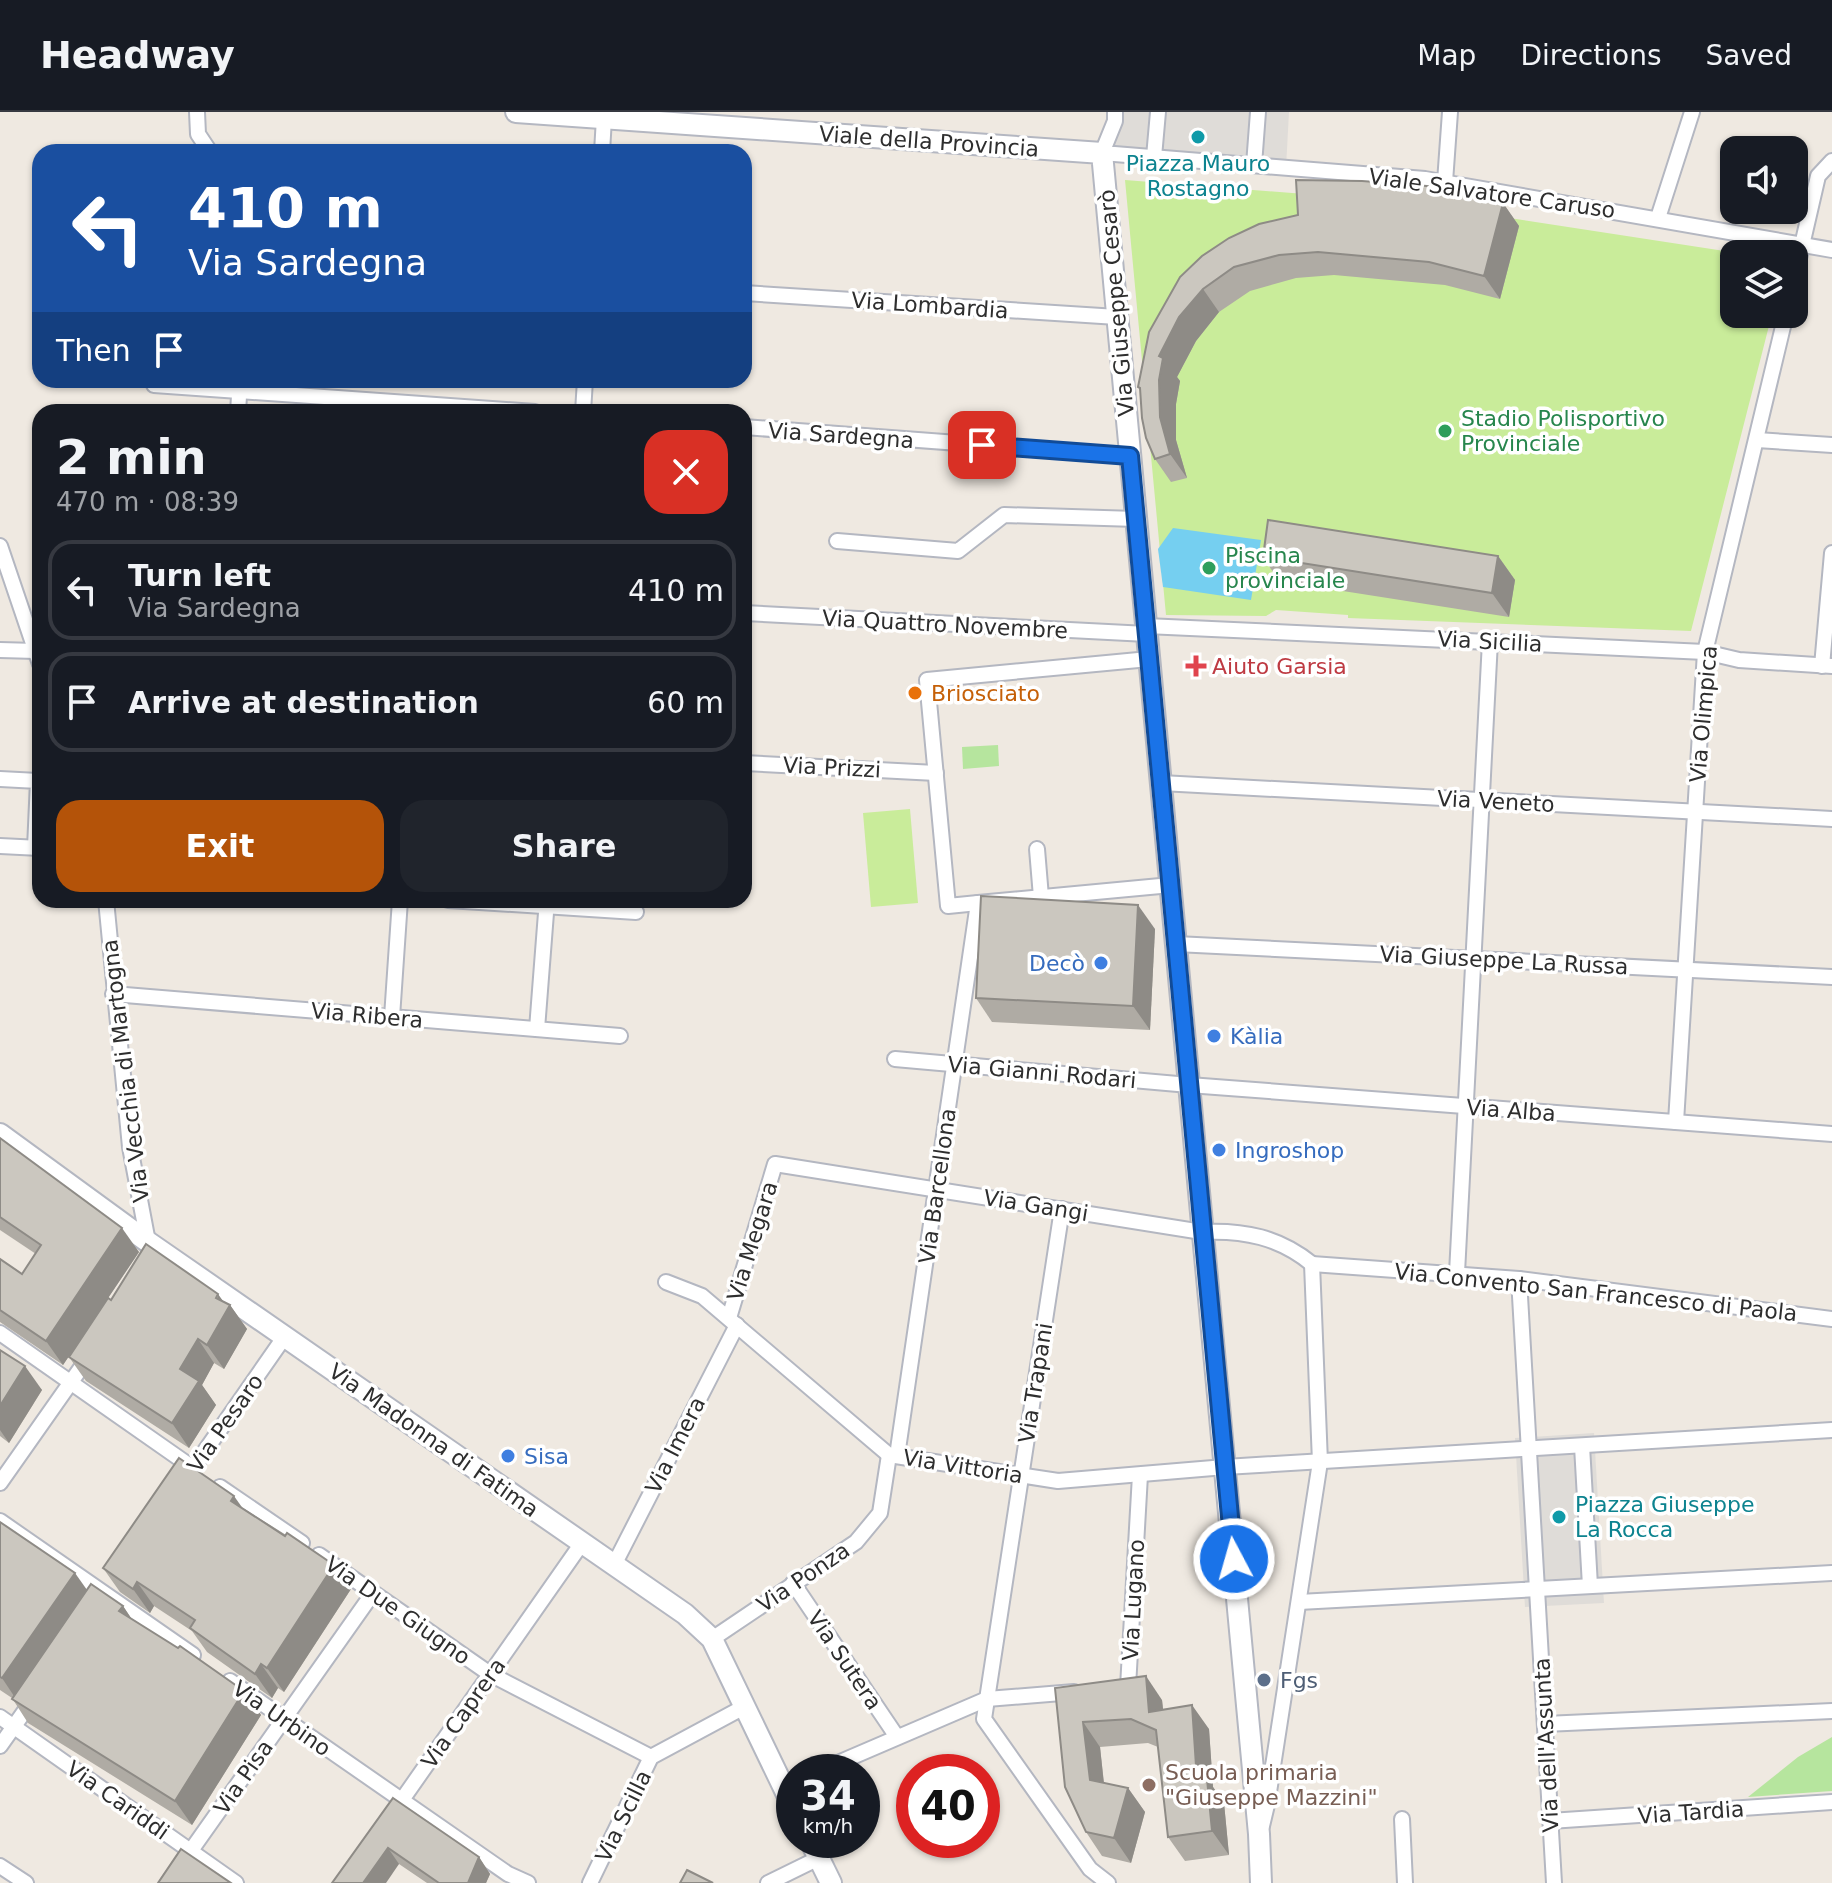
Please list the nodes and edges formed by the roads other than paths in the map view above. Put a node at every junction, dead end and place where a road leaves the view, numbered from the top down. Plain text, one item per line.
1 (197, 112) edge
2 (516, 112) edge
3 (1115, 112) edge
4 (1158, 112) edge
5 (1258, 112) edge
6 (1450, 112) edge
7 (1692, 112) edge
8 (604, 118) junction
9 (205, 144) edge
10 (602, 144) edge
11 (1102, 153) junction
12 (1154, 157) junction
13 (1254, 165) junction
14 (1830, 165) edge
15 (1445, 182) junction
16 (1658, 218) junction
17 (1786, 240) edge
18 (1804, 240) edge
19 (1808, 244) edge
20 (1832, 250) edge
21 (752, 294) edge
22 (1117, 317) junction
23 (1783, 328) edge
24 (264, 388) edge
25 (400, 404) edge
26 (752, 428) edge
27 (1757, 440) junction
28 (1832, 445) edge
29 (1130, 456) junction
30 (1136, 519) junction
31 (837, 541) dead end
32 (0, 546) edge
33 (1832, 553) edge
34 (752, 613) edge
35 (1146, 630) junction
36 (32, 640) edge
37 (1490, 641) junction
38 (0, 650) edge
39 (1705, 652) junction
40 (32, 657) edge
41 (1149, 659) junction
42 (1827, 666) edge
43 (752, 763) edge
44 (936, 773) junction
45 (0, 779) edge
46 (32, 781) edge
47 (1161, 783) junction
48 (1482, 800) junction
49 (1695, 812) junction
50 (1832, 819) edge
51 (0, 846) edge
52 (32, 848) edge
53 (1037, 849) dead end
54 (1171, 885) junction
55 (1041, 897) junction
56 (107, 908) edge
57 (399, 908) edge
58 (547, 908) edge
59 (596, 908) edge
60 (977, 909) junction
61 (636, 912) dead end
62 (1176, 944) junction
63 (1474, 959) junction
64 (1685, 969) junction
65 (1832, 977) edge
66 (113, 994) junction
67 (392, 1017) junction
68 (537, 1029) junction
69 (620, 1036) dead end
70 (895, 1059) dead end
71 (955, 1064) junction
72 (1189, 1085) junction
73 (1466, 1106) junction
74 (1676, 1122) junction
75 (1832, 1134) edge
76 (1, 1135) edge
77 (775, 1164) joint
78 (936, 1189) junction
79 (1062, 1209) junction
80 (1202, 1232) junction
81 (154, 1253) junction
82 (1312, 1264) junction
83 (1457, 1273) junction
84 (1519, 1279) junction
85 (666, 1282) dead end
86 (1832, 1319) edge
87 (733, 1321) junction
88 (0, 1333) edge
89 (285, 1336) junction
90 (98, 1344) edge
91 (70, 1383) junction
92 (1832, 1430) edge
93 (1524, 1445) junction
94 (1589, 1445) junction
95 (893, 1456) junction
96 (1320, 1462) junction
97 (1225, 1467) junction
98 (189, 1474) junction
99 (1021, 1475) junction
100 (1140, 1475) junction
101 (0, 1483) edge
102 (0, 1521) edge
103 (582, 1543) junction
104 (614, 1565) junction
105 (1832, 1573) edge
106 (793, 1583) junction
107 (1597, 1586) junction
108 (1530, 1590) junction
109 (373, 1593) junction
110 (1299, 1602) junction
111 (712, 1639) junction
112 (208, 1666) edge
113 (490, 1674) junction
114 (220, 1675) edge
115 (39, 1691) edge
116 (987, 1699) junction
117 (744, 1707) junction
118 (1832, 1711) edge
119 (0, 1717) edge
120 (284, 1719) junction
121 (1545, 1724) junction
122 (14, 1727) junction
123 (897, 1737) junction
124 (0, 1746) edge
125 (858, 1754) edge
126 (651, 1757) junction
127 (776, 1764) edge
128 (402, 1801) junction
129 (1832, 1802) edge
130 (1402, 1819) dead end
131 (1550, 1821) junction
132 (385, 1824) edge
133 (1259, 1834) junction
134 (191, 1851) junction
135 (802, 1858) edge
136 (818, 1858) edge
137 (0, 1866) edge
138 (26, 1883) edge
139 (168, 1883) edge
140 (236, 1883) edge
141 (528, 1883) edge
142 (590, 1883) edge
143 (768, 1883) edge
144 (831, 1883) edge
145 (1108, 1883) edge
146 (1261, 1883) edge
147 (1405, 1883) edge
148 (1554, 1883) edge

1 - 9 street
2 - 8 street, Viale della Provincia
3 - 11 street, Via Giuseppe Cesarò
4 - 12 street
5 - 13 street
6 - 15 street
7 - 16 street
8 - 10 street
8 - 11 street, Viale della Provincia
11 - 12 street, Viale Salvatore Caruso
11 - 22 street, Via Giuseppe Cesarò
12 - 13 street, Viale Salvatore Caruso
13 - 15 street, Viale Salvatore Caruso
14 - 18 street
15 - 16 street, Viale Salvatore Caruso
16 - 17 street, Viale Salvatore Caruso
19 - 20 street, Viale Salvatore Caruso
21 - 22 street, Via Lombardia
22 - 29 street, Via Giuseppe Cesarò
23 - 27 street, Via Olimpica
24 - 25 street
26 - 29 street, Via Sardegna
27 - 28 street
27 - 39 street, Via Olimpica
29 - 30 street, Via Giuseppe Cesarò
30 - 31 street
30 - 35 street, Via Giuseppe Cesarò
32 - 36 street
33 - 42 street
34 - 35 street, Via Quattro Novembre
35 - 37 street, Via Sicilia
35 - 41 street, Via Giuseppe Cesarò
37 - 39 street, Via Sicilia
37 - 48 street
38 - 40 street
39 - 42 street, Via Sicilia
39 - 49 street, Via Olimpica
41 - 44 street
41 - 47 street, Via Giuseppe Cesarò
43 - 44 street, Via Prizzi
44 - 60 street
45 - 46 street
47 - 48 street, Via Veneto
47 - 54 street, Via Giuseppe Cesarò
48 - 49 street, Via Veneto
48 - 63 street
49 - 50 street, Via Veneto
49 - 64 street, Via Olimpica
51 - 52 street
53 - 55 street
54 - 55 street
54 - 62 street, Via Giuseppe Cesarò
55 - 60 street
56 - 66 street, Via Vecchia di Martogna
57 - 67 street
58 - 68 street
59 - 61 street
60 - 71 street, Via Barcellona
62 - 63 street, Via Giuseppe La Russa
62 - 72 street, Via Giuseppe Cesarò
63 - 64 street, Via Giuseppe La Russa
63 - 73 street
64 - 65 street, Via Giuseppe La Russa
64 - 74 street, Via Olimpica
66 - 67 street, Via Ribera
66 - 81 street, Via Vecchia di Martogna
67 - 68 street, Via Ribera
68 - 69 street, Via Ribera
70 - 71 street, Via Gianni Rodari
71 - 72 street, Via Gianni Rodari
71 - 78 street, Via Barcellona
72 - 73 street, Via Alba
72 - 80 street, Via Giuseppe Cesarò
73 - 74 street, Via Alba
73 - 83 street
74 - 75 street, Via Alba
76 - 81 street, Via Madonna di Fatima
77 - 78 street, Via Gangi
77 - 87 street, Via Megara
78 - 79 street, Via Gangi
78 - 95 street, Via Barcellona
79 - 80 street, Via Gangi
79 - 99 street, Via Trapani
80 - 82 street, Via Gangi
80 - 97 street, Via Giuseppe Cesarò
81 - 89 street, Via Madonna di Fatima
82 - 83 street, Via Convento San Francesco di Paola
82 - 96 street
83 - 84 street, Via Convento San Francesco di Paola
84 - 86 street, Via Convento San Francesco di Paola
84 - 93 street
85 - 87 street, Via Vittoria
87 - 95 street, Via Vittoria
87 - 104 street, Via Imera
88 - 91 street, Via Due Giugno
89 - 98 street, Via Pesaro
89 - 103 street, Via Madonna di Fatima
90 - 91 street
91 - 98 street, Via Due Giugno
91 - 101 street
92 - 94 street, Via Vittoria
93 - 94 street, Via Vittoria
93 - 96 street, Via Vittoria
93 - 108 street, Via dell'Assunta
94 - 107 street
95 - 99 street, Via Vittoria
95 - 106 street, Via Ponza
96 - 97 street, Via Vittoria
96 - 110 street
97 - 100 street, Via Vittoria
97 - 133 street, Via Giuseppe Cesarò
98 - 109 street, Via Due Giugno
99 - 100 street, Via Vittoria
99 - 116 street, Via Trapani
100 - 116 street, Via Lugano
102 - 112 street
103 - 104 street, Via Madonna di Fatima
103 - 113 street, Via Caprera
104 - 111 street, Via Madonna di Fatima
105 - 107 street
106 - 111 street, Via Ponza
106 - 123 street, Via Sutera
107 - 108 street
108 - 110 street
108 - 121 street, Via dell'Assunta
109 - 113 street, Via Due Giugno
109 - 120 street, Via Pisa
110 - 133 street
111 - 117 street, Via Madonna di Fatima
113 - 126 street, Via Due Giugno
113 - 128 street, Via Caprera
114 - 120 street, Via Urbino
115 - 122 street
116 - 123 street, Via Lugano
116 - 145 street
117 - 126 street, Via Scilla
117 - 127 street, Via Madonna di Fatima
118 - 121 street
119 - 122 street, Via Cariddi
120 - 128 street, Via Urbino
120 - 134 street, Via Pisa
121 - 131 street, Via dell'Assunta
122 - 124 street
122 - 134 street, Via Cariddi
123 - 125 street, Via Lugano
126 - 142 street, Via Scilla
128 - 132 street, Via Caprera
128 - 141 street, Via Urbino
129 - 131 street, Via Tardia
130 - 147 street
131 - 148 street, Via dell'Assunta
133 - 146 street, Via Giuseppe Cesarò
134 - 139 street, Via Pisa
134 - 140 street, Via Cariddi
135 - 143 street
136 - 144 street
137 - 138 street

